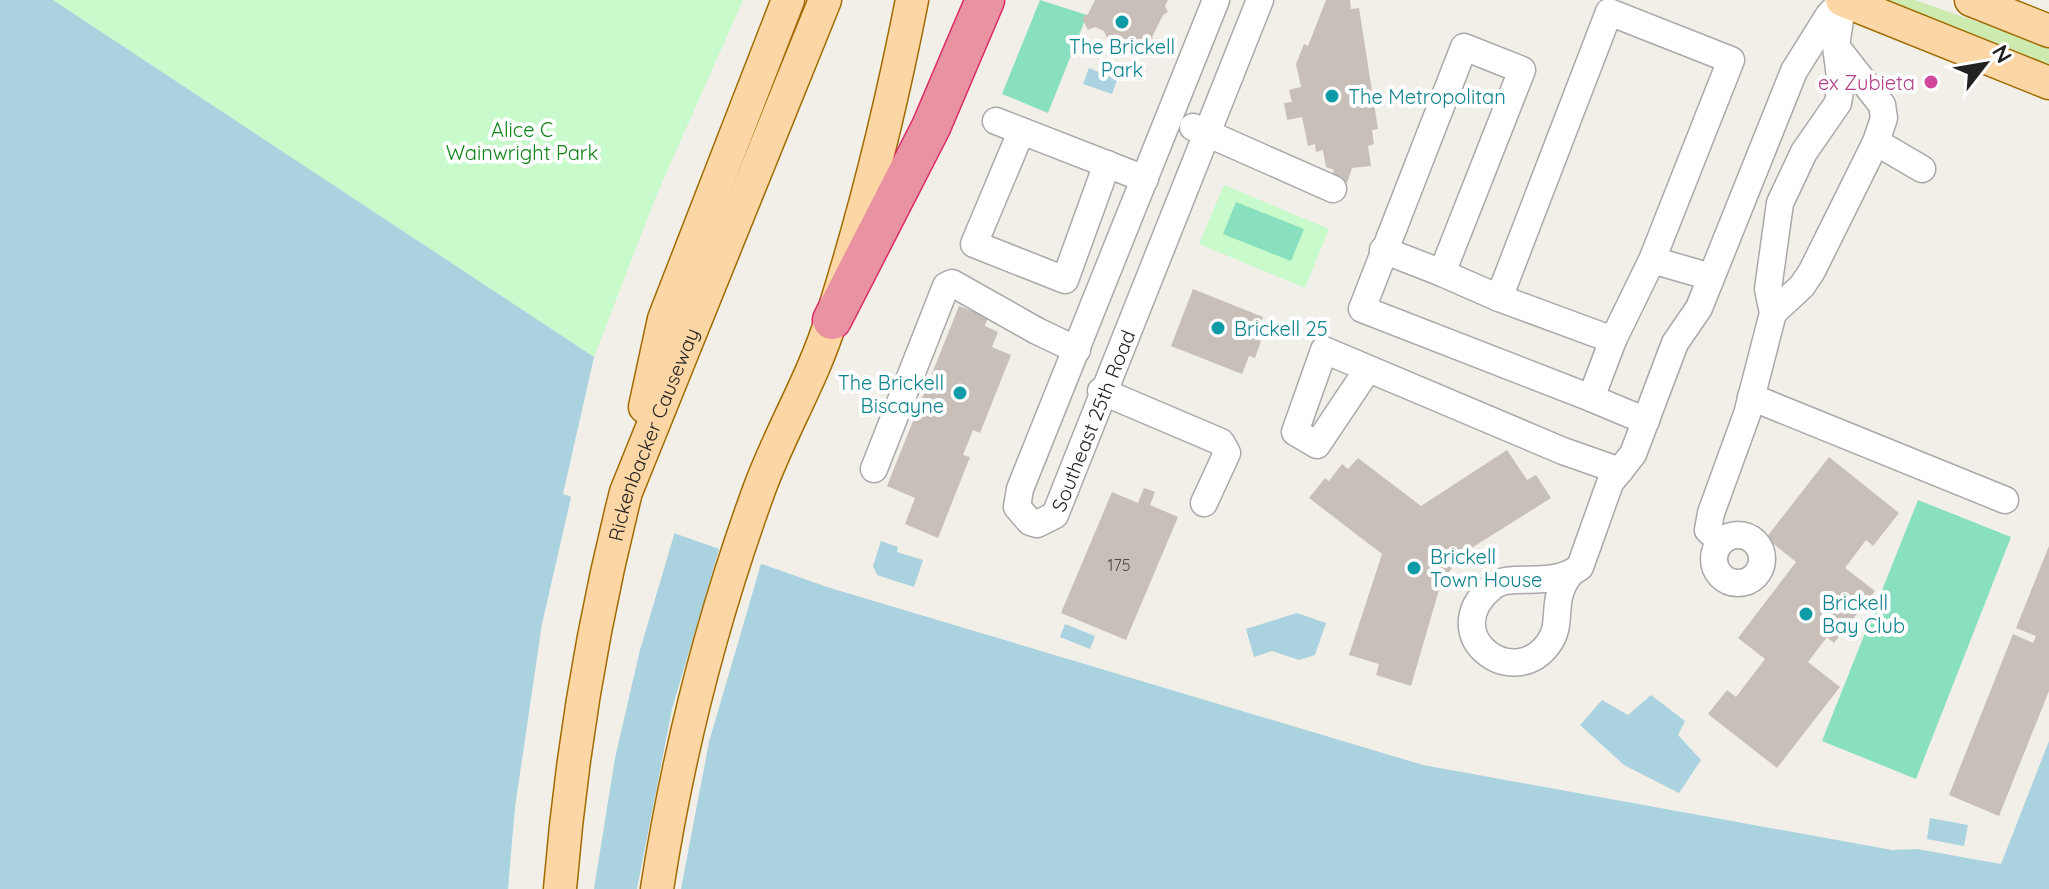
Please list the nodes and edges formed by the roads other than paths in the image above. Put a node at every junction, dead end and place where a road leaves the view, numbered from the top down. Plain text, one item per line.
1 (788, 0) edge
2 (825, 0) edge
3 (912, 0) edge
4 (985, 0) edge
5 (1216, 0) edge
6 (1260, 0) edge
7 (1843, 0) edge
8 (1971, 0) edge
9 (2049, 31) edge
10 (1836, 46) junction
11 (2049, 83) edge
12 (1171, 118) junction
13 (996, 121) dead end
14 (1021, 132) junction
15 (1206, 133) junction
16 (1876, 142) junction
17 (1107, 164) junction
18 (1922, 169) dead end
19 (1145, 179) junction
20 (1333, 189) dead end
21 (1383, 250) junction
22 (1652, 260) junction
23 (1442, 273) junction
24 (1711, 277) junction
25 (1499, 298) junction
26 (1773, 313) junction
27 (1089, 319) junction
28 (832, 320) junction
29 (1124, 334) junction
30 (1613, 340) junction
31 (1077, 350) junction
32 (1368, 369) dead end
33 (1101, 391) junction
34 (1751, 397) junction
35 (1591, 398) junction
36 (1646, 421) junction
37 (874, 469) dead end
38 (1620, 471) junction
39 (626, 492) junction
40 (2005, 500) dead end
41 (1204, 503) dead end
42 (1721, 542) dead end
43 (1570, 574) dead end
44 (560, 889) edge
45 (657, 889) edge

1 - 39 main road
2 - 39 main road, Rickenbacker Causeway
3 - 28 main road
4 - 28 highway
5 - 12 street, Southeast 25th Road
6 - 15 street, Southeast 25th Road
7 - 10 street
7 - 11 main road
7 - 24 street
8 - 9 main road
10 - 16 street
10 - 26 street
12 - 15 street
12 - 19 street, Southeast 25th Road
13 - 14 street
14 - 17 street
14 - 17 street
15 - 20 street
15 - 29 street, Southeast 25th Road
16 - 18 street
16 - 26 street
17 - 19 street
19 - 27 street, Southeast 25th Road
21 - 23 street
21 - 23 street
21 - 35 street
22 - 24 street
22 - 25 street
22 - 30 street
23 - 25 street
24 - 36 street
25 - 30 street
26 - 34 street
27 - 29 street
27 - 31 street, Southeast 25th Road
28 - 45 main road
29 - 33 street, Southeast 25th Road
30 - 35 street
31 - 33 street, Southeast 25th Road
31 - 37 street
32 - 38 street
33 - 41 street
34 - 40 street
34 - 42 street
35 - 36 street
36 - 38 street
38 - 43 street
39 - 44 main road, Rickenbacker Causeway

